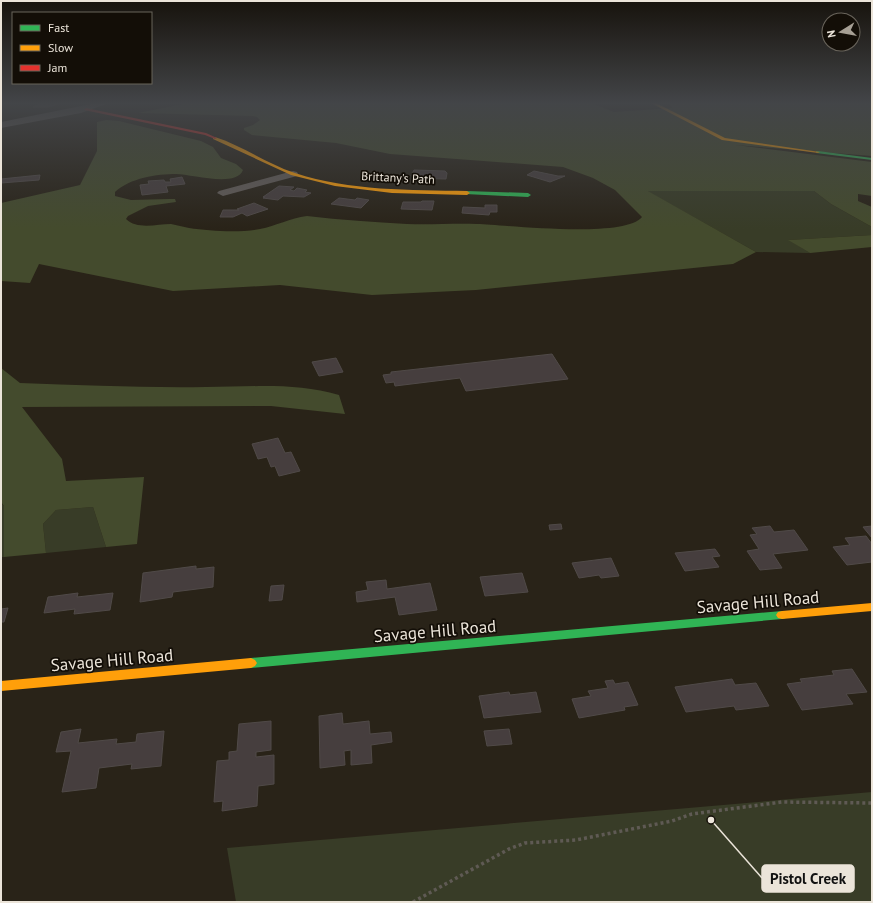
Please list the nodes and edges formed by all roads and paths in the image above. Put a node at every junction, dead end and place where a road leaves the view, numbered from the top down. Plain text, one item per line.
1 (230, 145) edge
2 (769, 145) edge
3 (872, 159) edge
4 (293, 174) junction
5 (223, 193) dead end
6 (528, 195) dead end
7 (872, 607) edge
8 (1, 686) edge
9 (872, 803) edge
10 (412, 902) edge

1 - 4 street, Brittany's Path
2 - 3 street
4 - 5 street
4 - 6 street, Brittany's Path
7 - 8 street, Savage Hill Road
9 - 10 path

